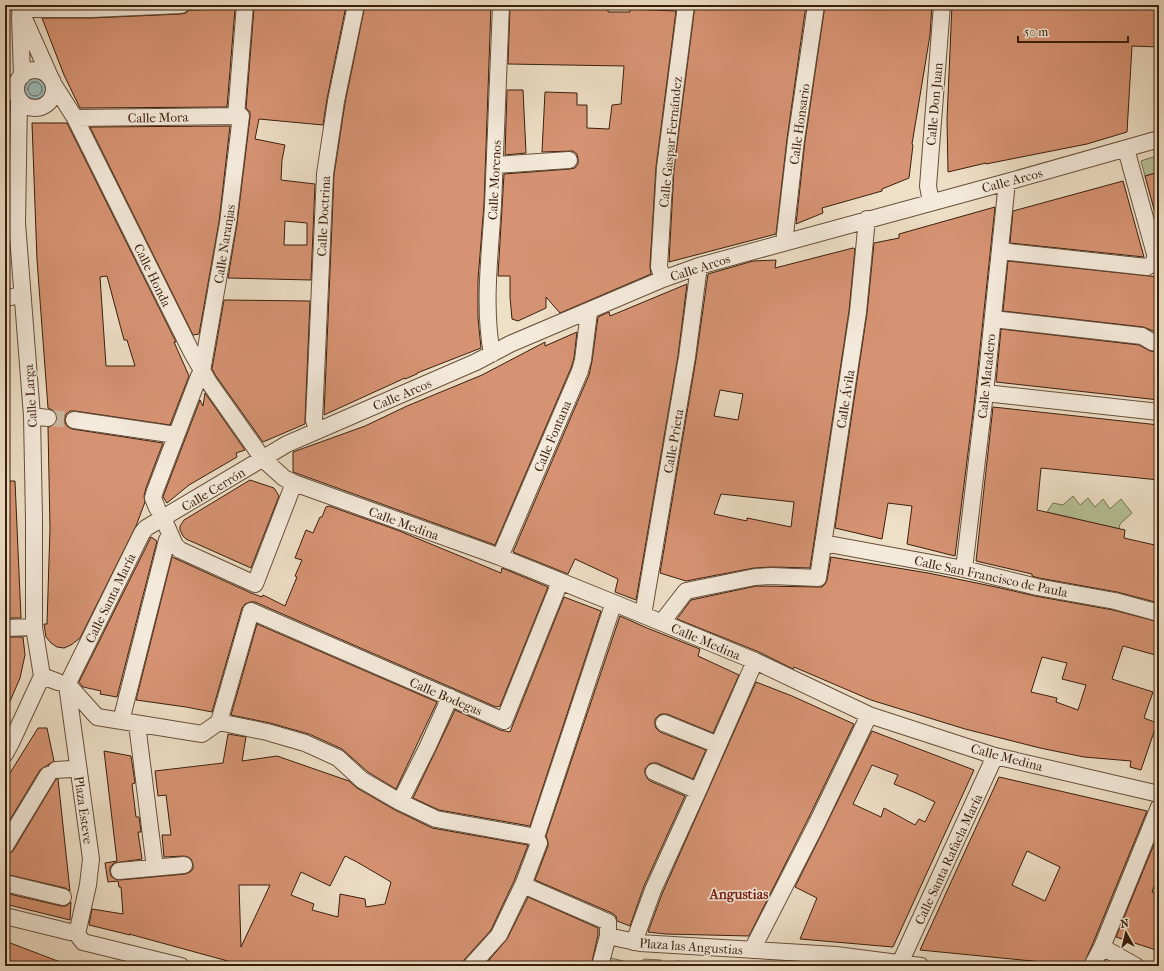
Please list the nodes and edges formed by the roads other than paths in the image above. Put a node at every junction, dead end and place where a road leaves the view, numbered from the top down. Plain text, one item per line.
1 (181, 5) edge
2 (245, 5) edge
3 (356, 5) edge
4 (500, 5) edge
5 (686, 5) edge
6 (816, 5) edge
7 (942, 5) edge
8 (19, 7) edge
9 (22, 76) junction
10 (53, 82) junction
11 (18, 99) junction
12 (238, 116) junction
13 (75, 118) junction
14 (1159, 139) edge
15 (1126, 149) junction
16 (570, 160) dead end
17 (495, 165) junction
18 (1007, 182) junction
19 (931, 202) junction
20 (867, 219) junction
21 (11, 221) edge
22 (784, 243) junction
23 (1000, 251) junction
24 (699, 266) junction
25 (663, 279) junction
26 (22, 295) junction
27 (6, 298) edge
28 (589, 312) junction
29 (992, 319) junction
30 (1159, 343) edge
31 (492, 354) junction
32 (201, 374) junction
33 (985, 393) junction
34 (1159, 412) edge
35 (32, 416) junction
36 (48, 418) tunnel mouth
37 (74, 420) tunnel mouth
38 (317, 430) junction
39 (176, 436) junction
40 (264, 459) junction
41 (294, 484) junction
42 (160, 513) junction
43 (167, 540) dead end
44 (823, 543) junction
45 (500, 557) junction
46 (964, 569) junction
47 (560, 582) junction
48 (611, 611) dead end
49 (1159, 613) edge
50 (643, 615) junction
51 (662, 622) junction
52 (34, 627) junction
53 (5, 628) edge
54 (755, 661) junction
55 (42, 676) junction
56 (65, 686) junction
57 (450, 697) junction
58 (869, 715) junction
59 (121, 721) junction
60 (220, 722) junction
61 (664, 723) dead end
62 (137, 724) junction
63 (718, 744) junction
64 (5, 754) edge
65 (995, 756) junction
66 (58, 771) dead end
67 (654, 772) dead end
68 (698, 791) junction
69 (1159, 794) edge
70 (400, 802) junction
71 (1159, 807) edge
72 (536, 837) junction
73 (5, 846) edge
74 (184, 865) dead end
75 (155, 868) junction
76 (119, 871) dead end
77 (5, 883) edge
78 (523, 885) junction
79 (70, 898) dead end
80 (5, 916) edge
81 (74, 933) junction
82 (608, 936) junction
83 (634, 942) junction
84 (1102, 947) junction
85 (752, 950) junction
86 (836, 955) junction
87 (900, 963) junction
88 (181, 966) edge
89 (471, 966) edge
90 (600, 966) edge
91 (823, 966) edge
92 (921, 966) edge
93 (1092, 966) edge
94 (1136, 966) edge

1 - 8 street
2 - 12 street, Calle Naranjas
3 - 38 street, Calle Doctrina
4 - 17 street, Calle Morenos
5 - 25 street, Calle Gaspar Fernández
6 - 22 street, Calle Honsario
7 - 19 street, Calle Don Juan
8 - 9 street
8 - 10 street
9 - 10 street
9 - 11 street
10 - 11 street
10 - 13 street, Calle Honda
11 - 21 street, Calle Larga
12 - 13 street, Calle Mora
12 - 32 street, Calle Naranjas
13 - 32 street, Calle Honda
14 - 15 street, Calle Arcos
15 - 18 street, Calle Arcos
15 - 23 street
16 - 17 street
17 - 31 street, Calle Morenos
18 - 19 street, Calle Arcos
18 - 23 street, Calle Matadero
19 - 20 street, Calle Arcos
20 - 22 street, Calle Arcos
20 - 44 street, Calle Ávila
21 - 26 street, Calle Larga
22 - 24 street, Calle Arcos
23 - 29 street, Calle Matadero
24 - 25 street, Calle Arcos
24 - 50 street, Calle Prieta
25 - 28 street, Calle Arcos
26 - 27 street
26 - 35 street, Calle Larga
28 - 31 street, Calle Arcos
28 - 45 street, Calle Fontana
29 - 30 street
29 - 33 street, Calle Matadero
31 - 38 street, Calle Arcos
32 - 39 street
32 - 40 street, Calle Honda
33 - 34 street
33 - 46 street, Calle Matadero
35 - 36 street
35 - 52 street, Calle Larga
37 - 39 street
38 - 40 street, Calle Arcos
39 - 42 street
40 - 41 street, Calle Medina
40 - 42 street, Calle Cerrón
41 - 42 street
41 - 45 street, Calle Medina
42 - 56 street, Calle Santa María
43 - 59 street
44 - 46 street, Calle San Francisco de Paula
44 - 51 street, Calle Ávila
45 - 47 street, Calle Medina
46 - 49 street, Calle San Francisco de Paula
47 - 50 street, Calle Medina
47 - 57 street, Calle Bodegas
48 - 72 street
50 - 51 street, Calle Medina
51 - 54 street, Calle Medina
52 - 53 street
52 - 55 street, Calle Larga
54 - 58 street, Calle Medina
54 - 63 street
55 - 56 street
55 - 64 street
56 - 59 street
56 - 81 street, Plaza Esteve
57 - 60 street, Calle Bodegas
57 - 70 street
58 - 65 street, Calle Medina
58 - 85 street
59 - 62 street
60 - 62 street
60 - 70 street
61 - 63 street
62 - 75 street
63 - 68 street
65 - 69 street, Calle Medina
65 - 87 street, Calle Santa Rafaela María
66 - 73 street
67 - 68 street
68 - 83 street
70 - 72 street
71 - 84 street
72 - 78 street
74 - 75 street
75 - 76 street
77 - 79 street
78 - 82 street
78 - 89 street
80 - 81 street
81 - 88 street
82 - 83 street, Plaza las Angustias
82 - 90 street
83 - 85 street, Plaza las Angustias
84 - 93 street
84 - 94 street
85 - 86 street, Plaza las Angustias
86 - 87 street, Plaza las Angustias
86 - 91 street
87 - 92 street, Plaza las Angustias

